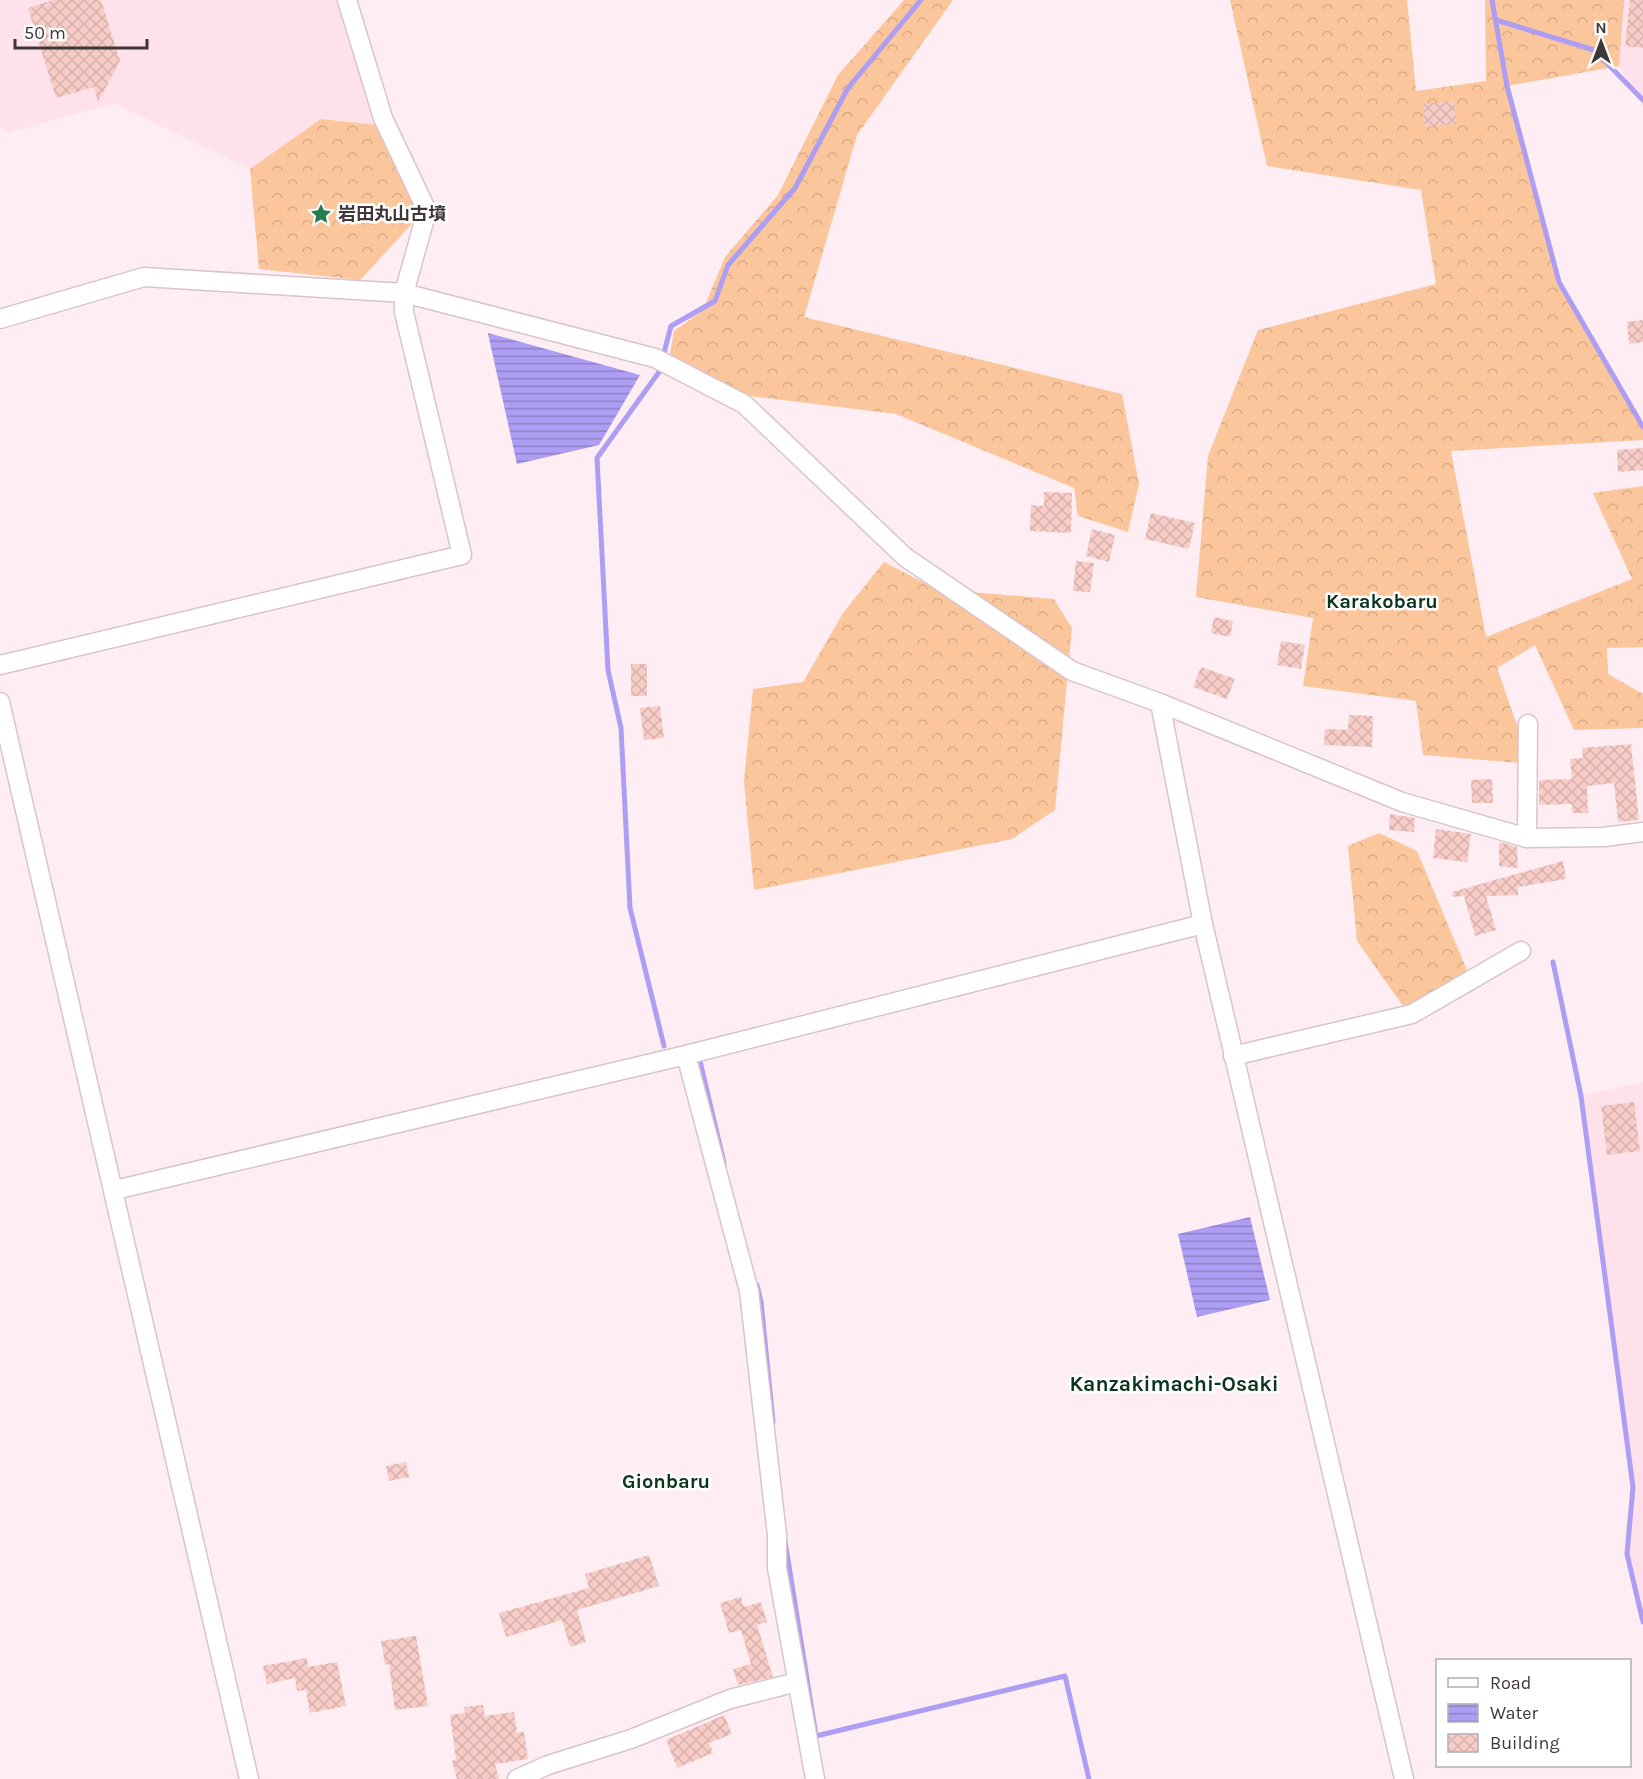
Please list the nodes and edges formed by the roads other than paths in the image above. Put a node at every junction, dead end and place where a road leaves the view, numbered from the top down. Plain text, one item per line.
1 (347, 0) edge
2 (404, 293) junction
3 (0, 319) edge
4 (0, 665) edge
5 (0, 702) edge
6 (1160, 703) junction
7 (1528, 724) dead end
8 (1643, 831) edge
9 (1527, 838) junction
10 (1203, 924) junction
11 (1521, 951) dead end
12 (686, 1055) junction
13 (1233, 1056) junction
14 (115, 1190) junction
15 (797, 1682) junction
16 (249, 1779) edge
17 (517, 1779) edge
18 (815, 1779) edge
19 (1404, 1779) edge

1 - 2 street
2 - 3 street
2 - 4 street
2 - 6 street
5 - 14 street
6 - 9 street
6 - 10 street
7 - 9 street
8 - 9 street
10 - 12 street
10 - 13 street
11 - 13 street
12 - 14 street
12 - 15 street
13 - 19 street
14 - 16 street
15 - 17 street
15 - 18 street

